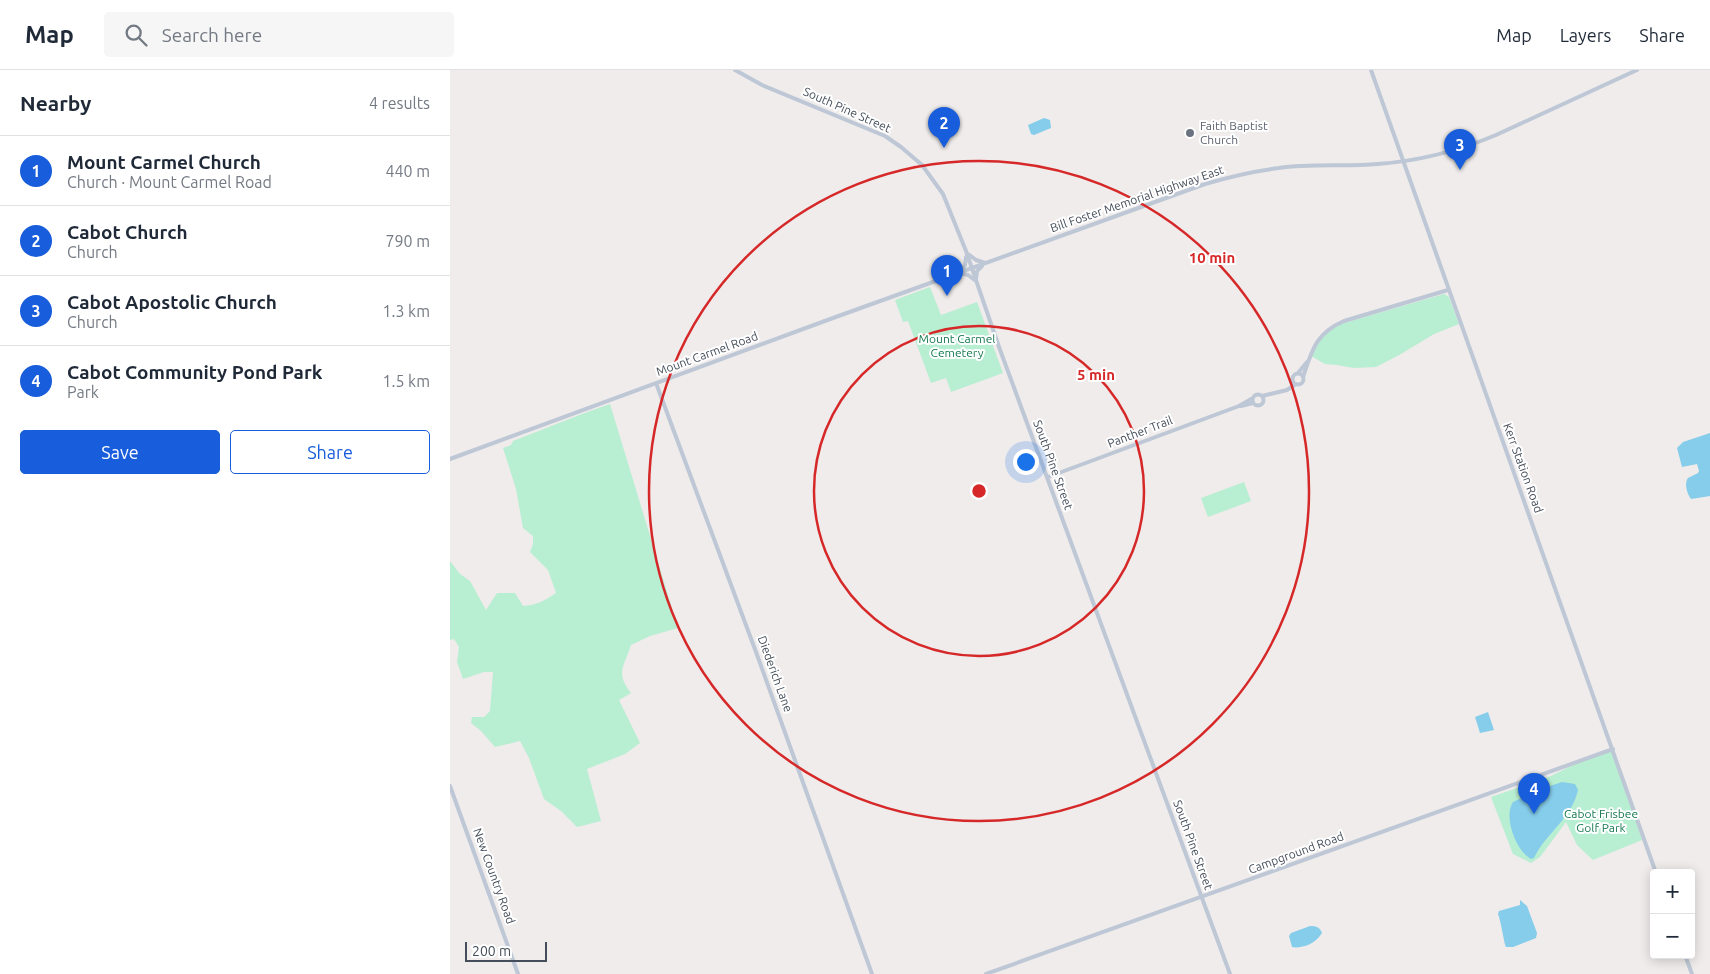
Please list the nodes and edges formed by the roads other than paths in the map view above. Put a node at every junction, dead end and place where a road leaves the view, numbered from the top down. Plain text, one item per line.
1 (734, 70) edge
2 (1371, 70) edge
3 (1637, 70) edge
4 (1403, 161) junction
5 (966, 252) junction
6 (986, 263) junction
7 (972, 268) junction
8 (958, 273) junction
9 (976, 281) junction
10 (1448, 290) junction
11 (1307, 362) junction
12 (1298, 374) junction
13 (1303, 377) junction
14 (1295, 382) junction
15 (656, 383) junction
16 (1263, 398) junction
17 (1253, 401) junction
18 (450, 459) edge
19 (1048, 477) junction
20 (1613, 749) junction
21 (450, 786) edge
22 (1655, 869) edge
23 (1202, 897) junction
24 (1686, 959) edge
25 (518, 974) edge
26 (872, 974) edge
27 (986, 974) edge
28 (1230, 974) edge
29 (1692, 974) edge

1 - 5 street, South Pine Street
2 - 4 street, Kerr Station Road
3 - 4 street, Bill Foster Memorial Highway East
4 - 6 street, Bill Foster Memorial Highway East
4 - 10 street, Kerr Station Road
5 - 6 street
5 - 7 street, South Pine Street
5 - 8 street
6 - 7 street, Bill Foster Memorial Highway East
6 - 9 street
7 - 8 street, Mount Carmel Road
7 - 9 street, South Pine Street
8 - 9 street
8 - 15 street, Mount Carmel Road
9 - 19 street, South Pine Street
10 - 11 street
10 - 20 street, Kerr Station Road
11 - 12 street
11 - 13 street
12 - 13 street
12 - 14 street
13 - 14 street
14 - 16 street
15 - 18 street, Mount Carmel Road
15 - 26 street, Diederich Lane
16 - 17 street
16 - 17 street
17 - 19 street, Panther Trail
19 - 23 street, South Pine Street
20 - 22 street, Kerr Station Road
20 - 23 street, Campground Road
21 - 25 street, New Country Road
23 - 27 street, Campground Road
23 - 28 street, South Pine Street
24 - 29 street

